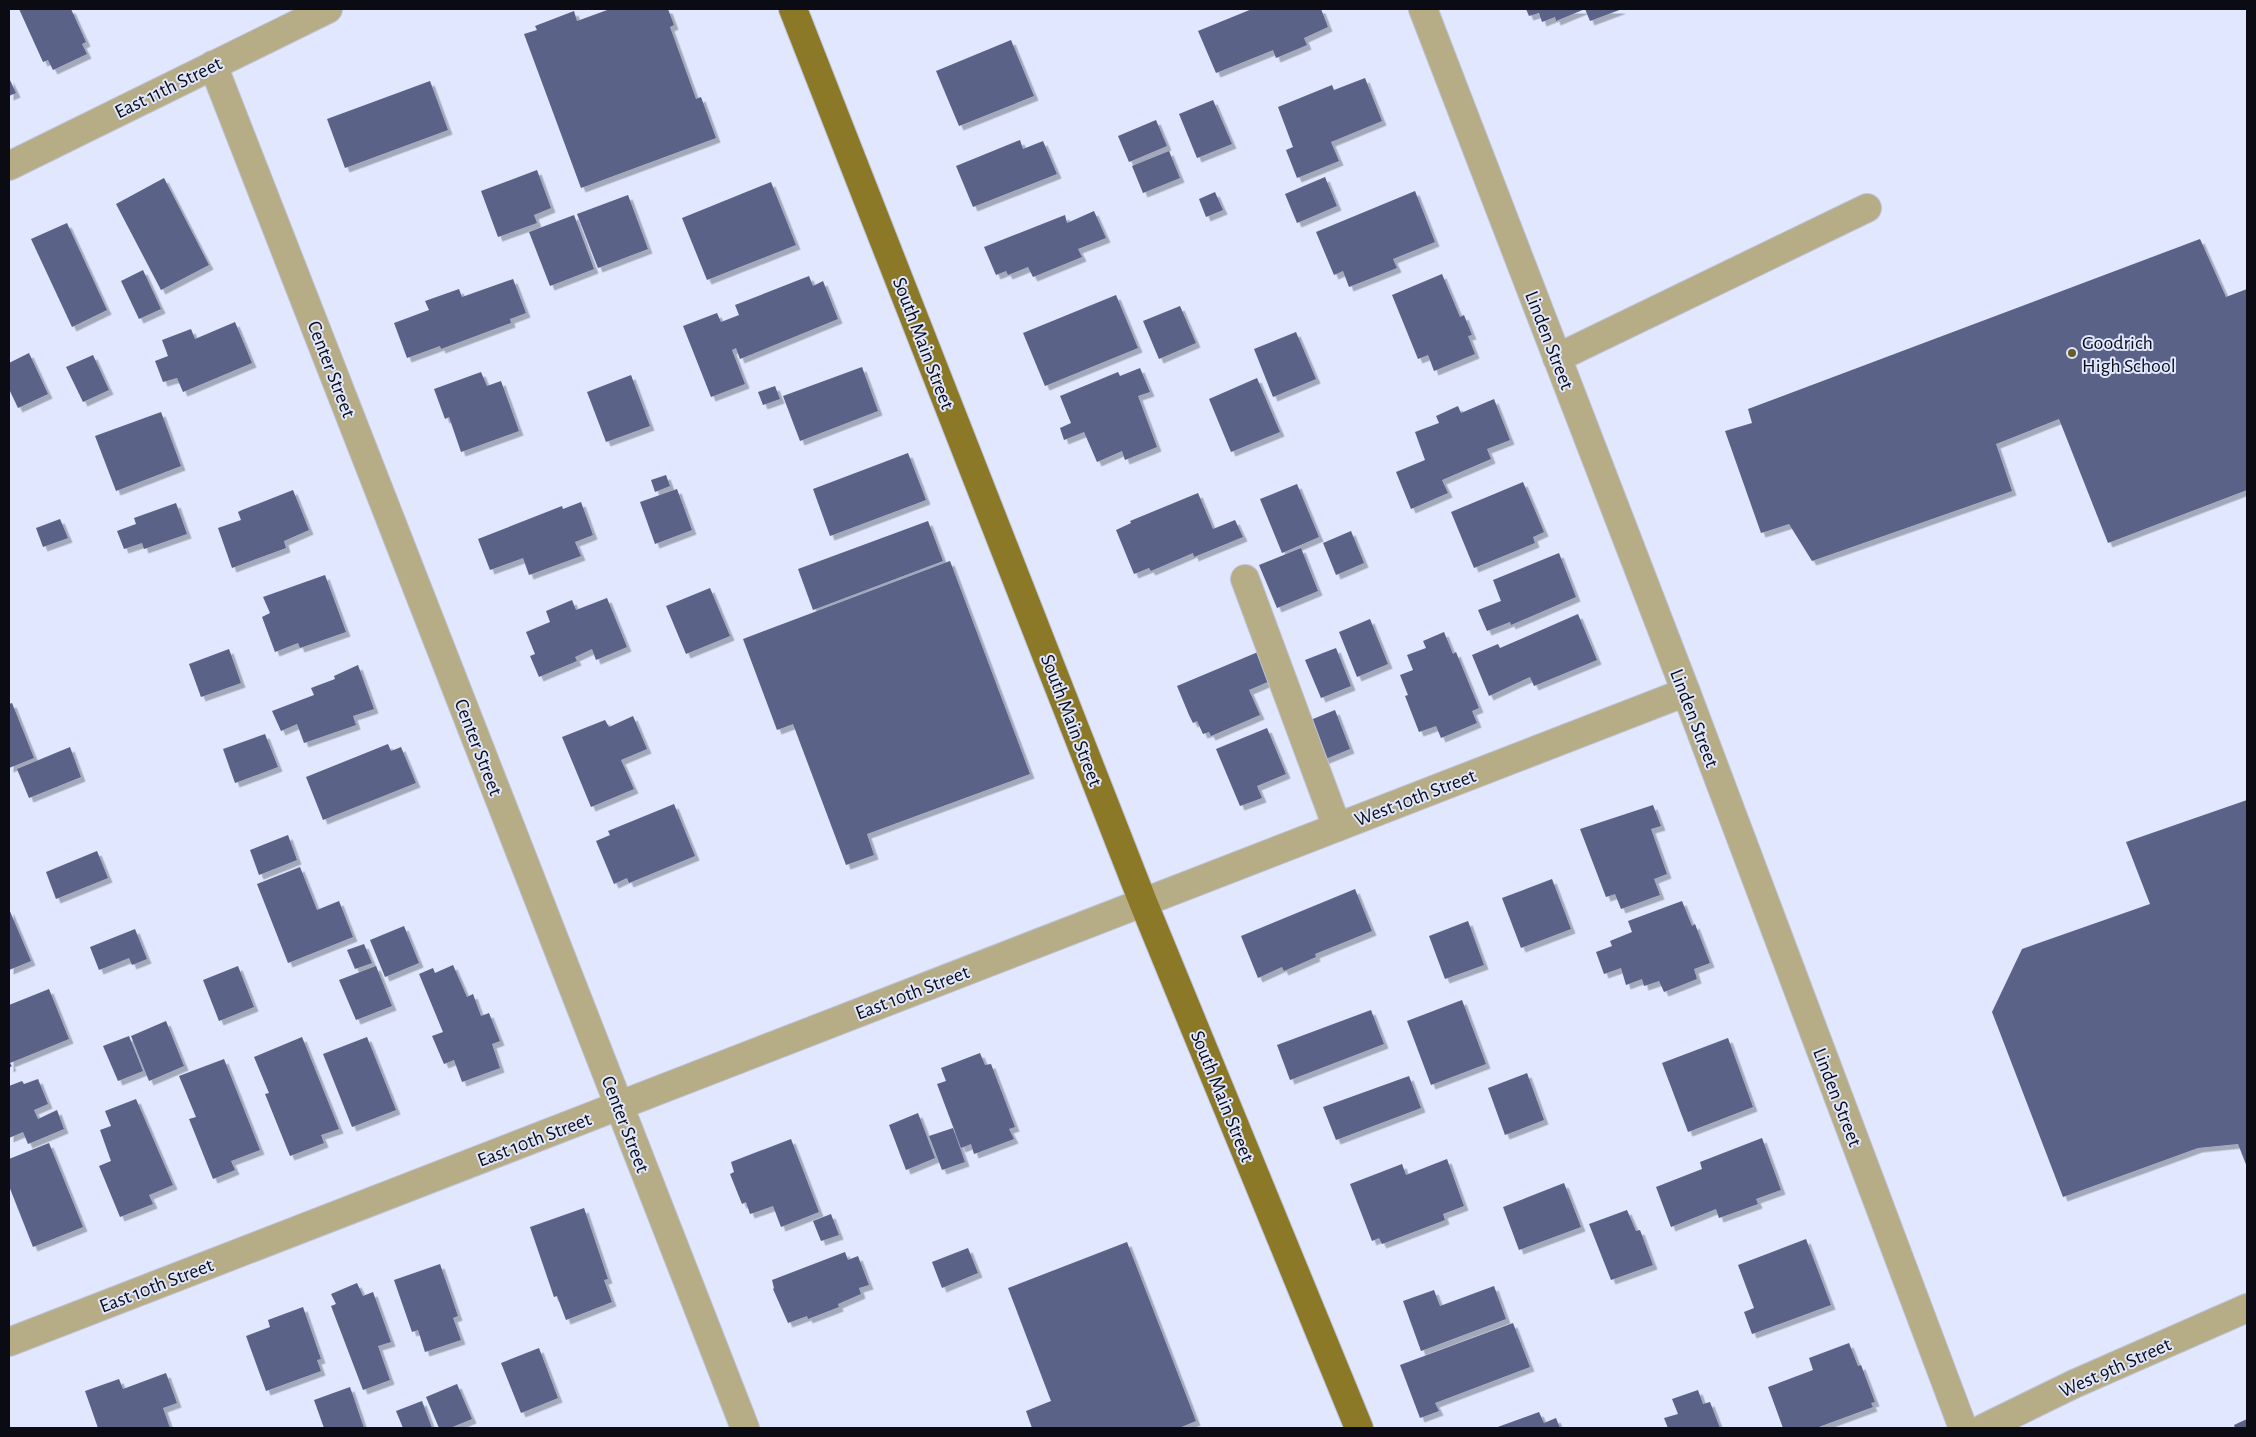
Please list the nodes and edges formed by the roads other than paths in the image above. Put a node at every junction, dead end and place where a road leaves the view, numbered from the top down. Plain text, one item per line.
1 (328, 9) edge
2 (793, 9) edge
3 (1423, 9) edge
4 (214, 65) junction
5 (9, 166) edge
6 (1867, 208) dead end
7 (1557, 358) junction
8 (1245, 579) dead end
9 (1686, 692) junction
10 (1337, 827) junction
11 (1143, 902) junction
12 (619, 1106) junction
13 (2247, 1308) edge
14 (9, 1342) edge
15 (745, 1428) edge
16 (1359, 1428) edge
17 (1963, 1428) edge
18 (1984, 1428) edge

1 - 4 street, East 11th Street
2 - 11 main road, South Main Street
3 - 7 street, Linden Street
4 - 5 street, East 11th Street
4 - 12 street, Center Street
6 - 7 street
7 - 9 street, Linden Street
8 - 10 street
9 - 10 street, West 10th Street
9 - 17 street, Linden Street
10 - 11 street, West 10th Street
11 - 12 street, East 10th Street
11 - 16 main road, South Main Street
12 - 14 street, East 10th Street
12 - 15 street, Center Street
13 - 18 street, West 9th Street

